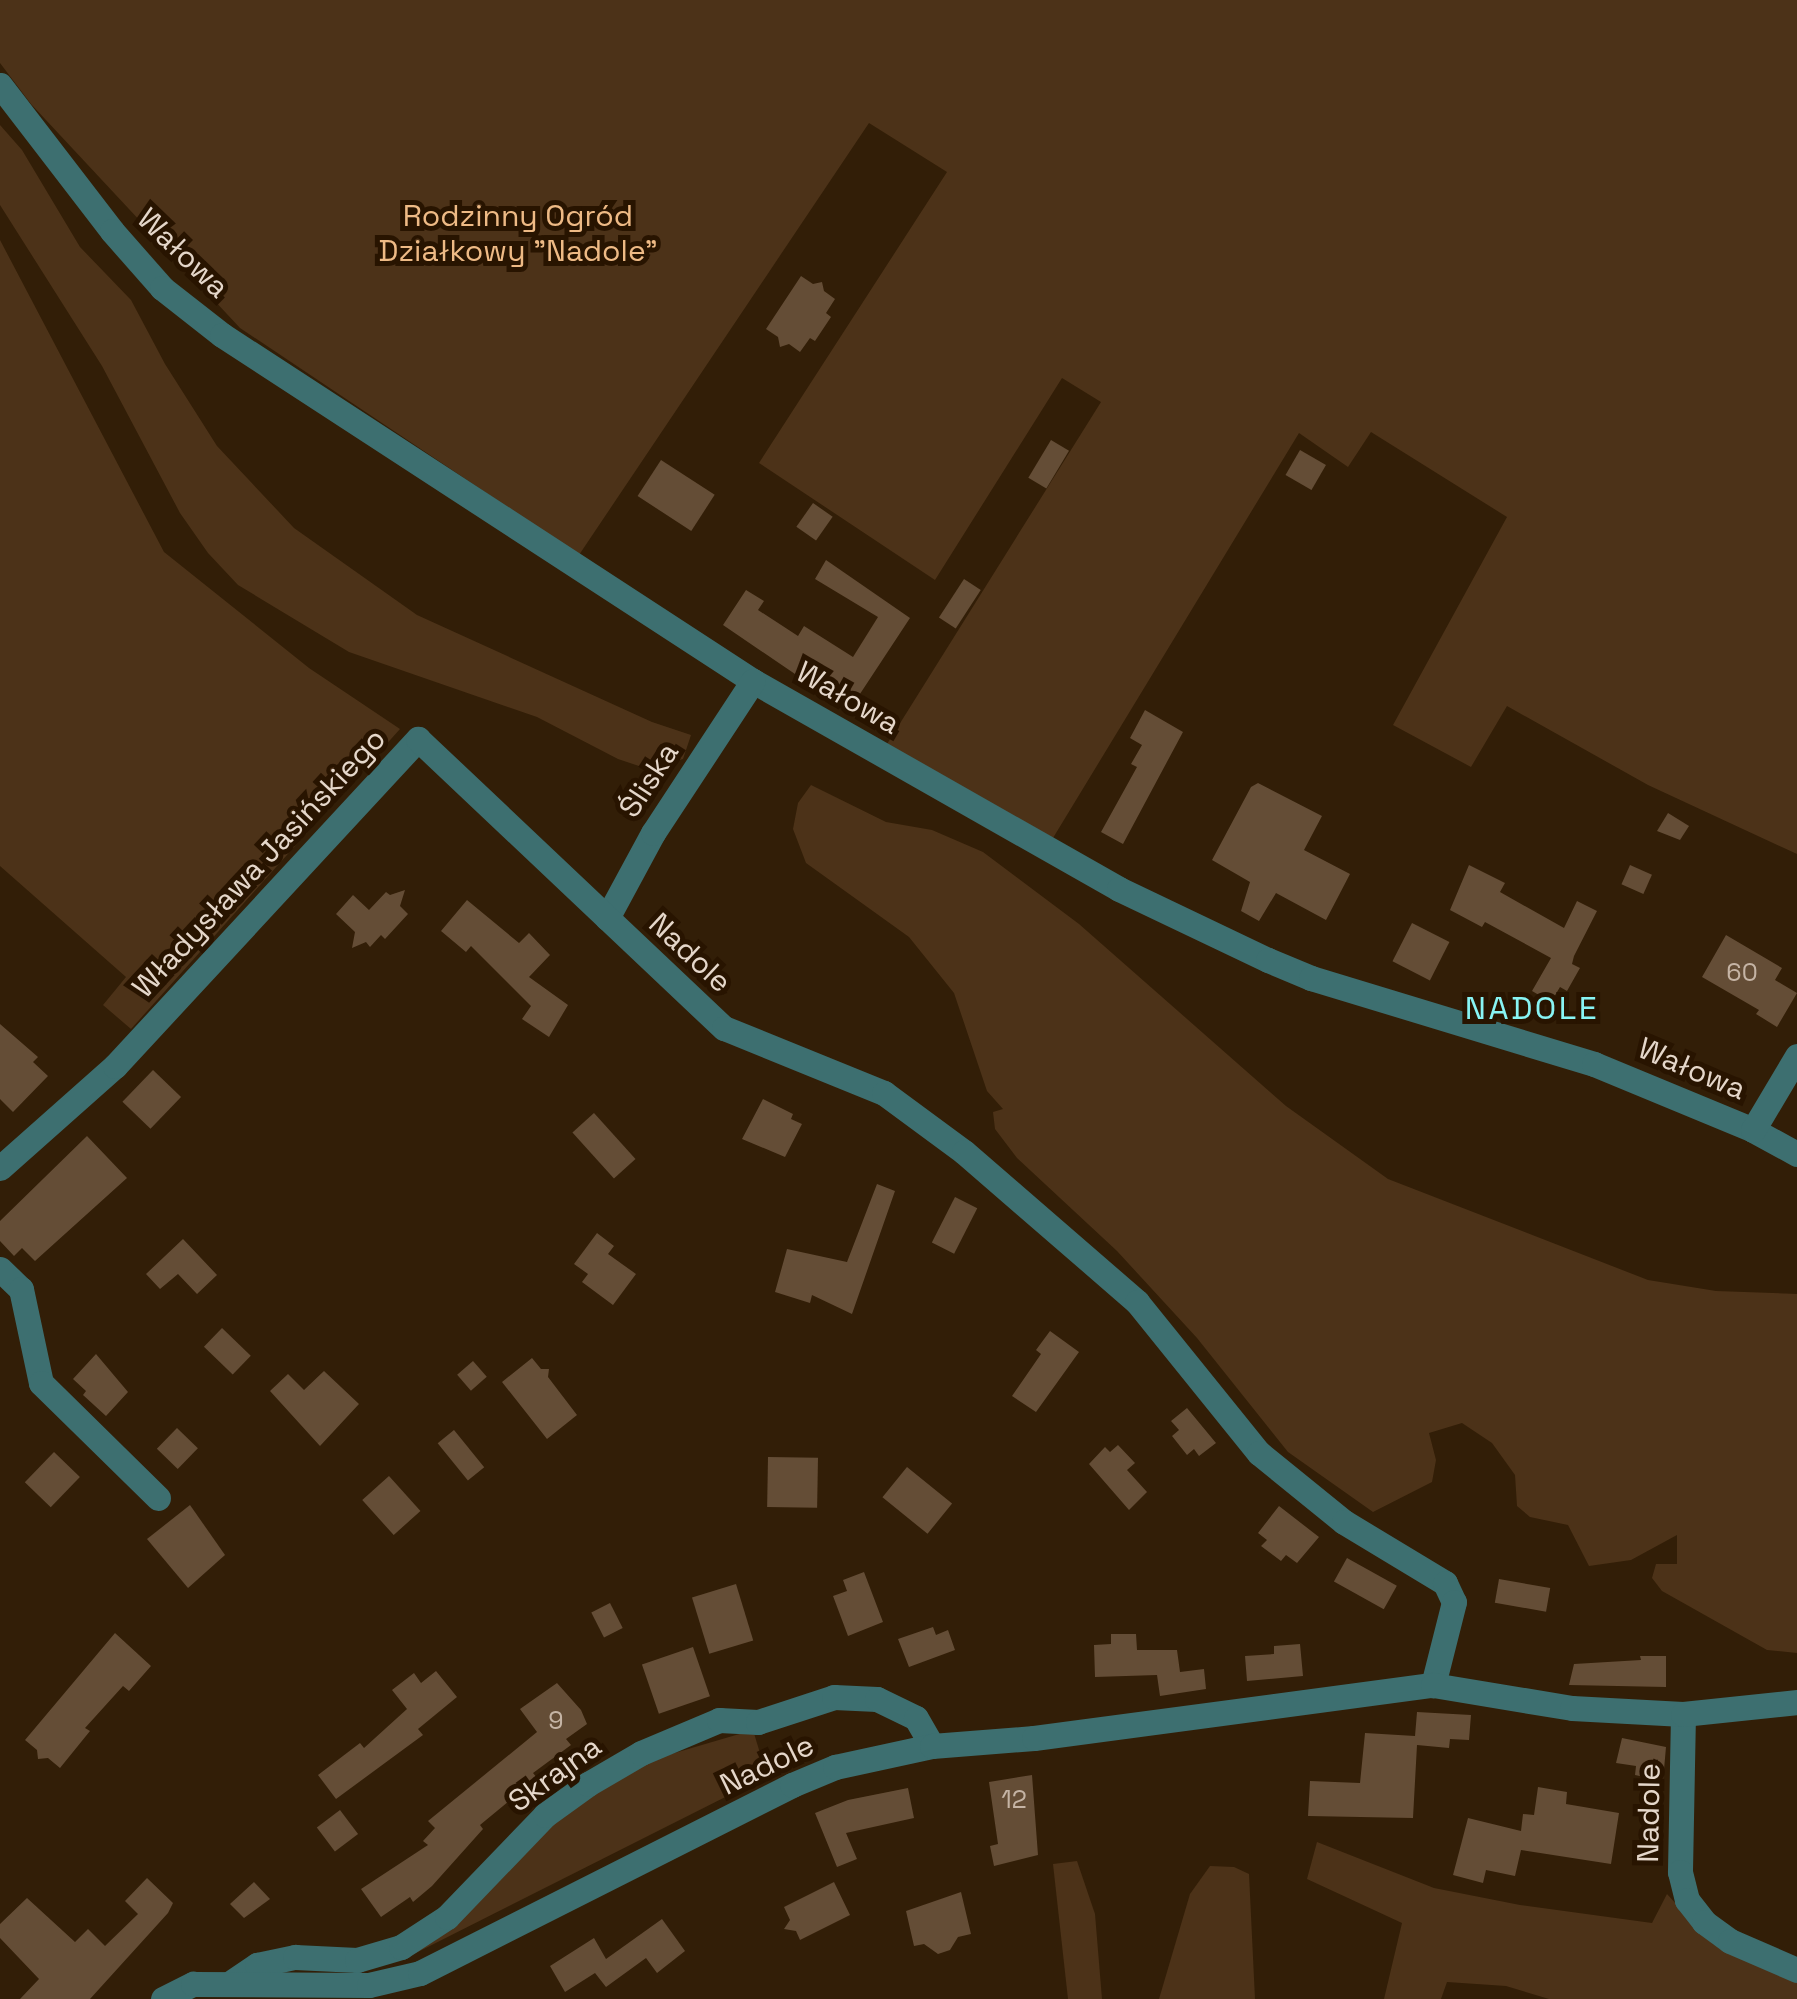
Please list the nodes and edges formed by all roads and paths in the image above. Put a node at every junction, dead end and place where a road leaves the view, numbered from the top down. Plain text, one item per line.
1 (0, 85) edge
2 (753, 681) junction
3 (607, 918) junction
4 (1797, 1056) edge
5 (1752, 1130) junction
6 (1797, 1154) edge
7 (0, 1168) edge
8 (0, 1269) edge
9 (158, 1498) dead end
10 (1434, 1685) junction
11 (1797, 1702) edge
12 (1683, 1714) junction
13 (932, 1746) junction
14 (1797, 1970) edge
15 (233, 1981) junction
16 (164, 1999) edge

1 - 2 street, Wałowa
2 - 3 street, Śliska
2 - 5 street, Wałowa
3 - 7 street, Władysława Jasińskiego
3 - 10 street, Nadole
4 - 5 street
5 - 6 street, Wałowa
8 - 9 street
10 - 12 street, Nadole
10 - 13 street, Nadole
11 - 12 street, Nadole
12 - 14 street, Nadole
13 - 15 street, Nadole
13 - 15 street, Skrajna
15 - 16 street, Nadole

